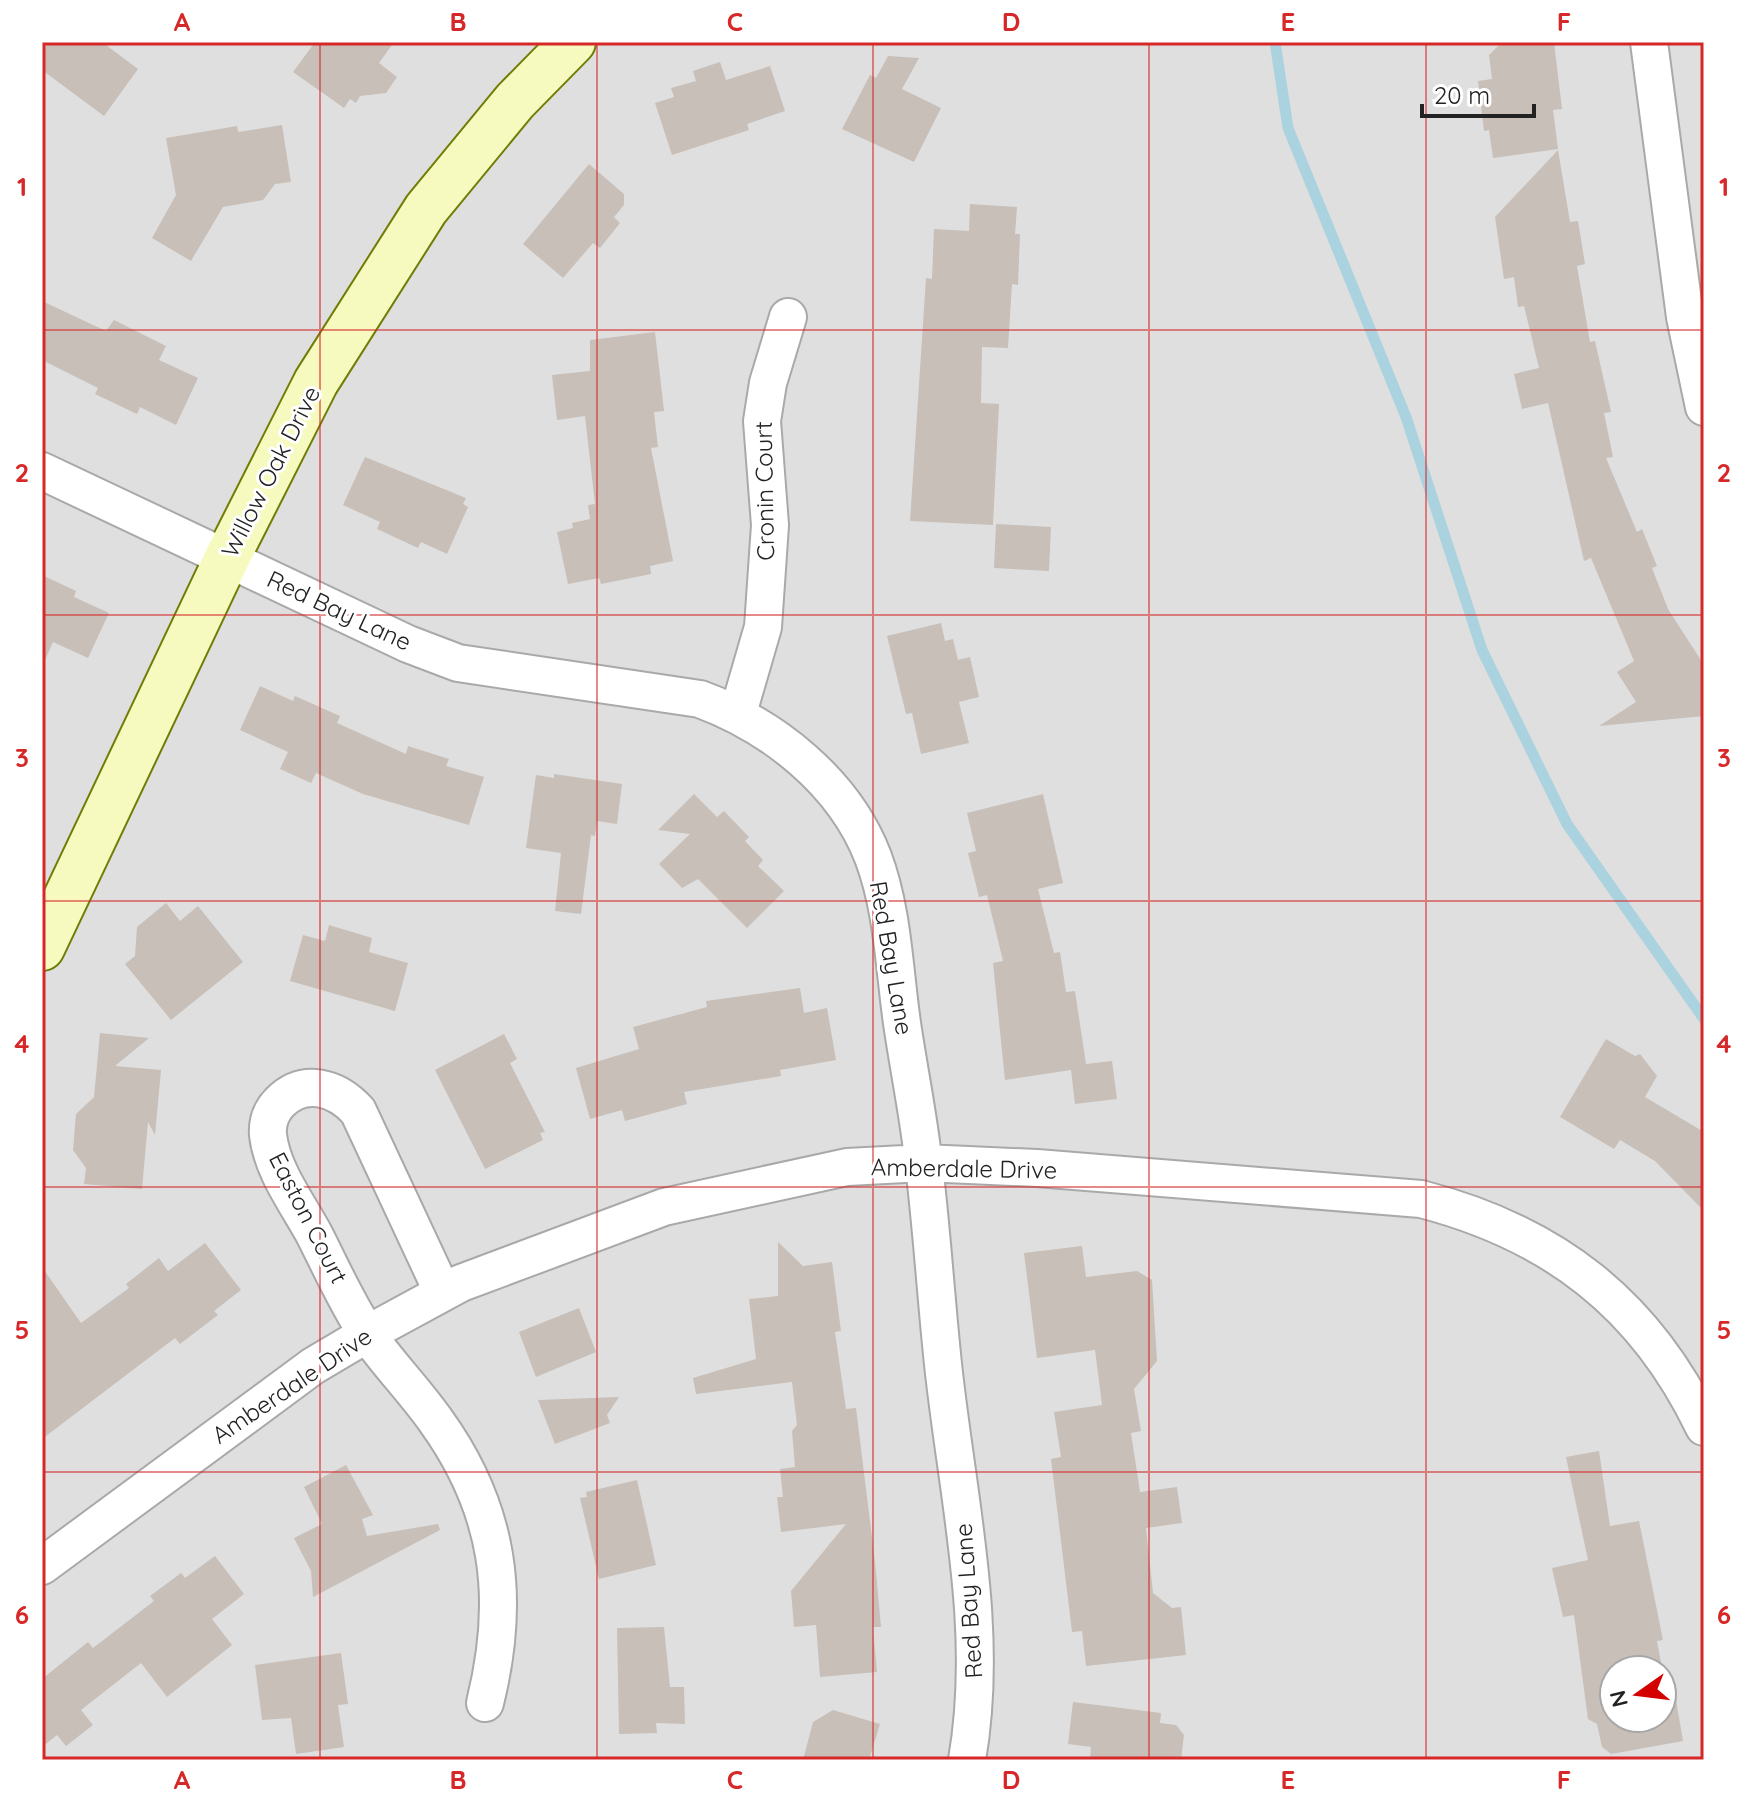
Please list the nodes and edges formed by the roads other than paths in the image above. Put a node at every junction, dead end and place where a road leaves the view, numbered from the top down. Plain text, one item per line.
1 (573, 42) edge
2 (1649, 42) edge
3 (788, 317) dead end
4 (1704, 407) edge
5 (42, 471) edge
6 (227, 558) junction
7 (738, 713) junction
8 (42, 948) edge
9 (924, 1163) junction
10 (442, 1291) junction
11 (367, 1334) junction
12 (1704, 1427) edge
13 (42, 1566) edge
14 (485, 1703) dead end
15 (967, 1760) edge

1 - 6 street, Willow Oak Drive
2 - 4 street
3 - 7 street, Cronin Court
5 - 6 street, Red Bay Lane
6 - 7 street, Red Bay Lane
6 - 8 street, Willow Oak Drive
7 - 9 street, Red Bay Lane
9 - 10 street, Amberdale Drive
9 - 12 street, Amberdale Drive
9 - 15 street, Red Bay Lane
10 - 11 street, Amberdale Drive
10 - 11 street, Easton Court
11 - 13 street, Amberdale Drive
11 - 14 street

